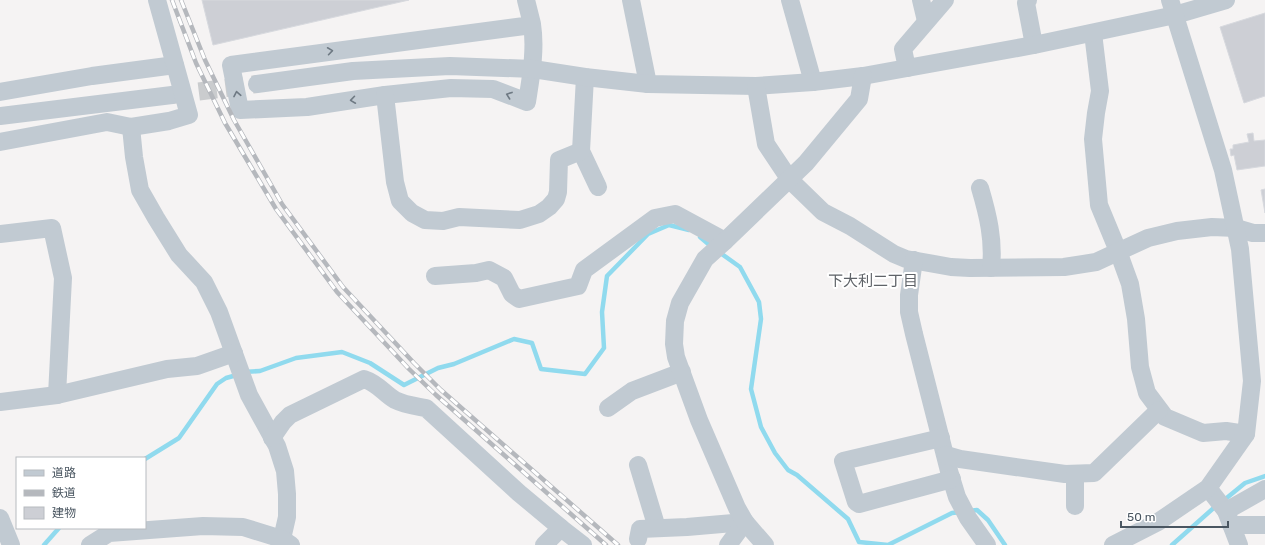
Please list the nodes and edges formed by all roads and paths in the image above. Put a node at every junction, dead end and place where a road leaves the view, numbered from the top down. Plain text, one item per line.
1 (157, 0) edge
2 (526, 0) edge
3 (631, 0) edge
4 (790, 0) edge
5 (921, 0) edge
6 (945, 0) edge
7 (1028, 0) edge
8 (1226, 0) edge
9 (1172, 7) edge
10 (926, 22) junction
11 (532, 24) junction
12 (1093, 33) junction
13 (1034, 45) junction
14 (175, 65) junction
15 (907, 68) junction
16 (533, 69) junction
17 (863, 76) junction
18 (585, 77) junction
19 (813, 82) junction
20 (257, 84) tunnel mouth
21 (648, 84) junction
22 (756, 86) junction
23 (0, 92) edge
24 (172, 94) tunnel mouth
25 (385, 95) junction
26 (0, 116) edge
27 (131, 127) junction
28 (0, 142) edge
29 (581, 151) junction
30 (790, 180) junction
31 (598, 187) dead end
32 (980, 188) dead end
33 (1236, 228) junction
34 (1265, 233) edge
35 (0, 234) edge
36 (726, 241) junction
37 (1118, 251) junction
38 (914, 260) junction
39 (991, 268) junction
40 (435, 276) dead end
41 (234, 353) junction
42 (682, 372) junction
43 (57, 395) junction
44 (0, 402) edge
45 (608, 408) dead end
46 (1159, 410) junction
47 (1246, 434) junction
48 (272, 438) junction
49 (941, 438) junction
50 (946, 455) junction
51 (638, 465) dead end
52 (1075, 474) junction
53 (952, 479) junction
54 (1208, 488) junction
55 (1265, 489) edge
56 (1075, 506) dead end
57 (0, 518) edge
58 (1228, 518) junction
59 (745, 522) junction
60 (1265, 525) edge
61 (562, 528) junction
62 (658, 528) junction
63 (638, 538) dead end
64 (287, 542) edge
65 (11, 545) edge
66 (90, 545) edge
67 (544, 545) edge
68 (583, 545) edge
69 (728, 545) edge
70 (765, 545) edge
71 (987, 545) edge
72 (1113, 545) edge
73 (1239, 545) edge

1 - 14 street
2 - 11 street
3 - 21 street
4 - 19 street
5 - 10 street
6 - 10 street
7 - 13 street
8 - 9 street
9 - 12 street
9 - 33 street
10 - 15 street
11 - 16 street
25 -> 11 street
12 - 13 street
12 - 37 street
13 - 15 street
14 - 23 street
14 - 27 street
15 - 17 street
16 - 18 street
16 - 20 street
16 -> 25 street
17 - 19 street
17 - 30 street
18 - 21 street
18 - 29 street
19 - 22 street
21 - 22 street
22 - 30 street
24 - 26 street
25 - 29 street
27 - 28 street
27 - 41 street
29 - 31 street
30 - 36 street
30 - 38 street
32 - 39 street
33 - 34 street
33 - 37 street
33 - 47 street
35 - 43 street
36 - 40 street
36 - 42 street
37 - 39 street
37 - 46 street
38 - 39 street
38 - 49 street
41 - 43 street
41 - 48 street
42 - 45 street
42 - 59 street
43 - 44 street
46 - 47 street
46 - 52 street
47 - 54 street
48 - 61 street
48 - 64 street
49 - 50 street
49 - 53 street
50 - 52 street
50 - 53 street
51 - 62 street
52 - 56 street
53 - 71 street
54 - 58 street
54 - 72 street
55 - 58 street
57 - 65 street
58 - 60 street
58 - 73 street
59 - 62 street
59 - 69 street
59 - 70 street
61 - 67 street
61 - 68 street
62 - 63 street
64 - 66 street

